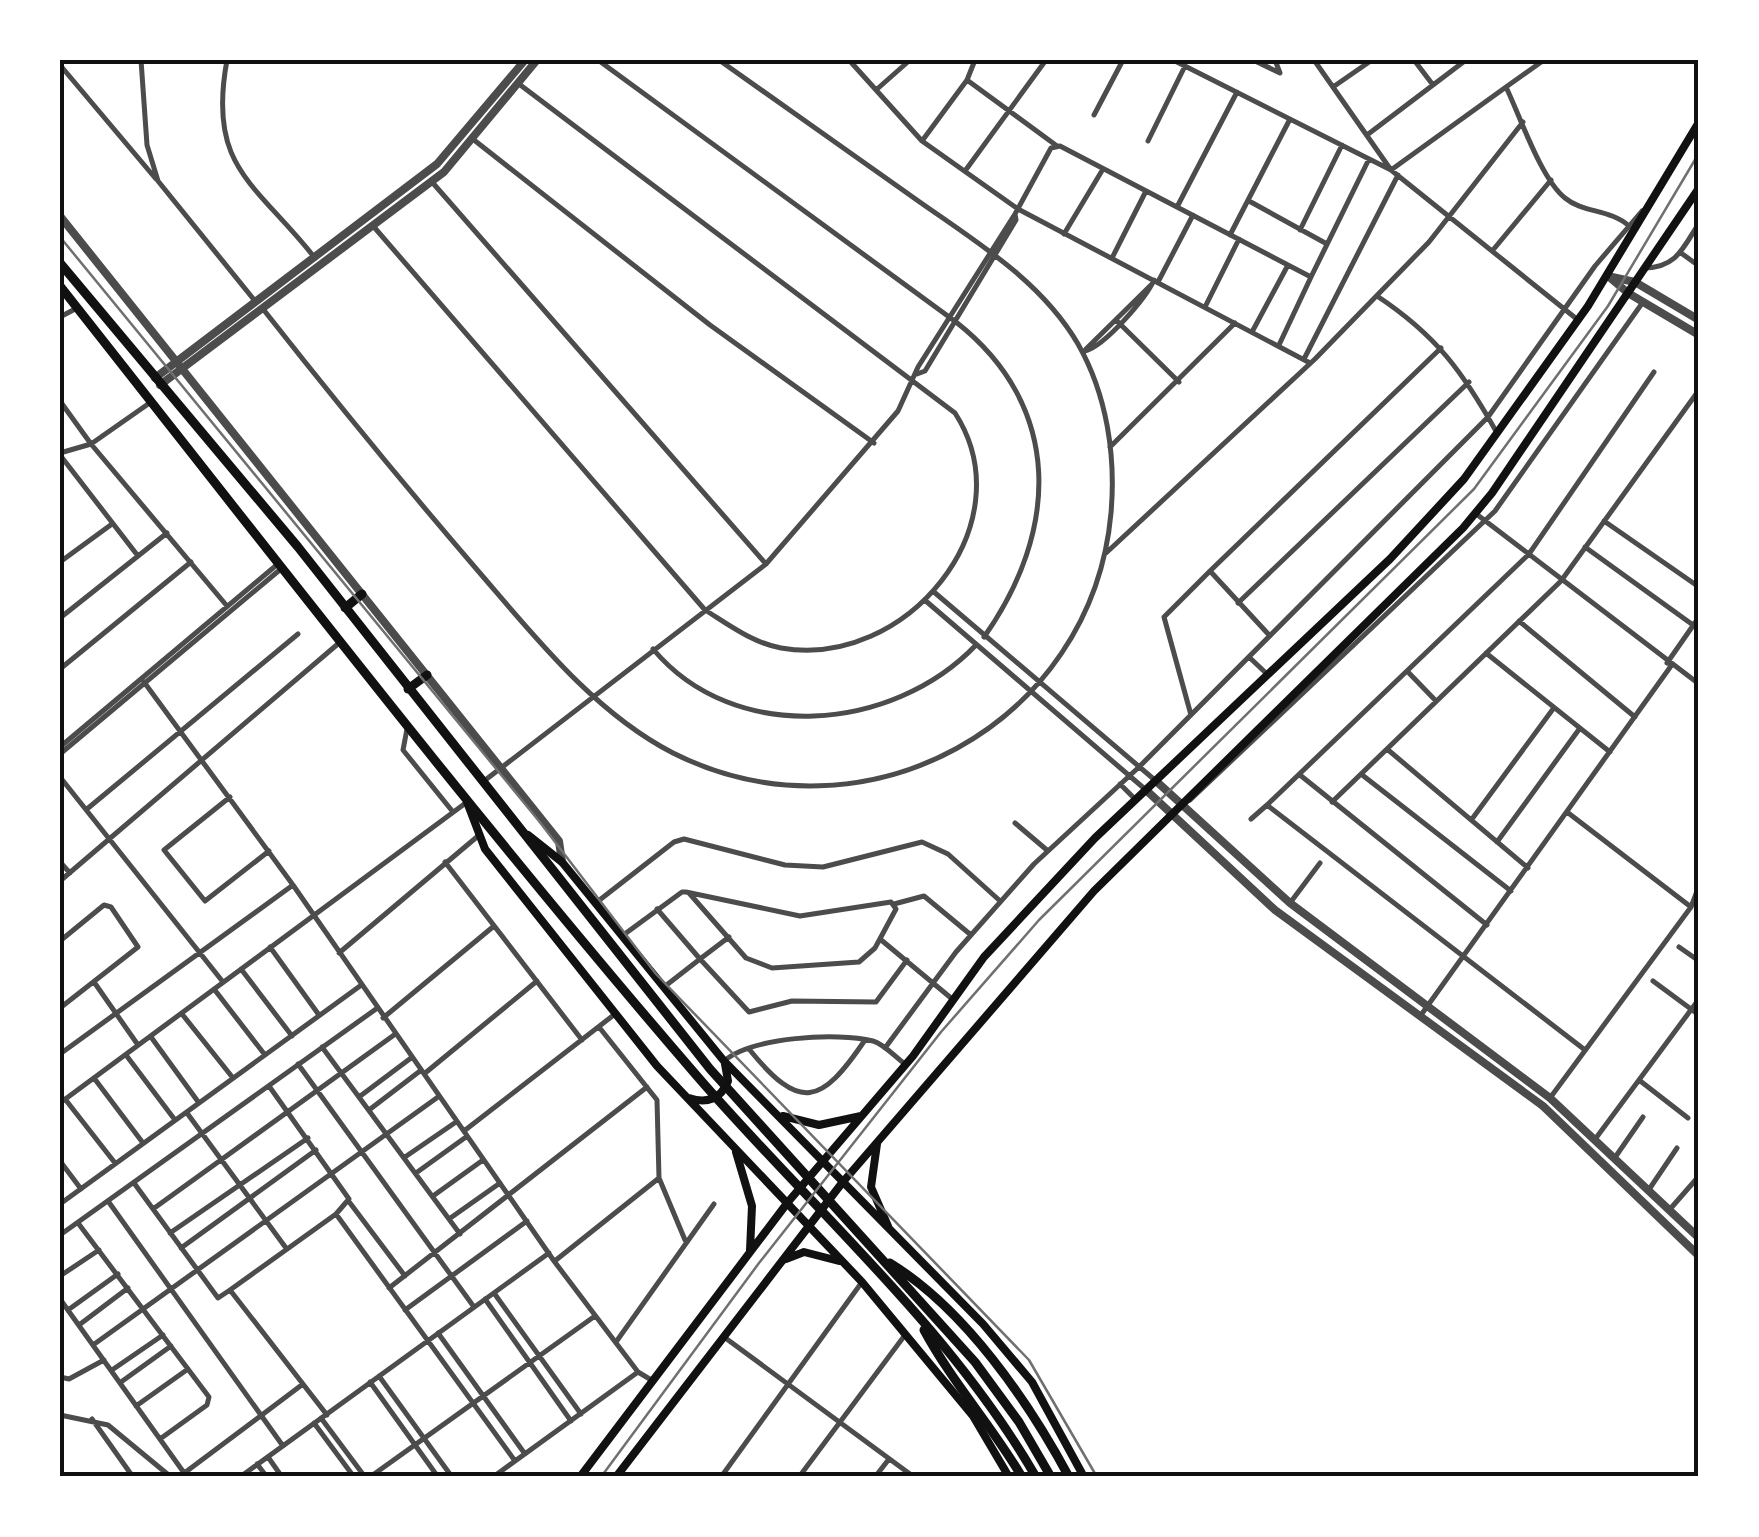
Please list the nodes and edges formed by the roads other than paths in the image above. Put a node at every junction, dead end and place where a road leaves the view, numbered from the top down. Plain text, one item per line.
1 (141, 60) edge
2 (228, 60) edge
3 (524, 60) edge
4 (538, 60) edge
5 (598, 60) edge
6 (719, 60) edge
7 (849, 60) edge
8 (910, 60) edge
9 (975, 60) edge
10 (1046, 60) edge
11 (1124, 60) edge
12 (1173, 60) edge
13 (1253, 60) edge
14 (1275, 60) edge
15 (1314, 60) edge
16 (1372, 60) edge
17 (1414, 60) edge
18 (1466, 60) edge
19 (1544, 60) edge
20 (1455, 63) edge
21 (60, 65) edge
22 (1186, 66) junction
23 (967, 80) junction
24 (518, 84) junction
25 (1433, 85) junction
26 (1506, 87) junction
27 (1333, 88) junction
28 (876, 90) junction
29 (1237, 92) junction
30 (1006, 110) junction
31 (1094, 114) dead end
32 (1290, 119) junction
33 (1522, 122) junction
34 (1699, 122) edge
35 (1366, 135) junction
36 (474, 140) junction
37 (922, 141) junction
38 (1148, 142) dead end
39 (1342, 145) junction
40 (1057, 146) junction
41 (444, 157) junction
42 (1369, 159) junction
43 (453, 165) junction
44 (1103, 168) junction
45 (964, 172) junction
46 (1395, 173) junction
47 (1551, 180) junction
48 (158, 181) junction
49 (432, 182) junction
50 (1699, 188) edge
51 (1146, 191) junction
52 (1653, 200) junction
53 (1249, 201) junction
54 (1176, 207) junction
55 (1017, 212) junction
56 (1193, 215) junction
57 (60, 216) edge
58 (1450, 216) junction
59 (1699, 223) edge
60 (374, 226) junction
61 (1629, 226) junction
62 (1300, 230) junction
63 (1064, 234) junction
64 (1230, 235) junction
65 (1239, 239) junction
66 (1327, 244) junction
67 (1493, 250) junction
68 (989, 252) junction
69 (1680, 253) junction
70 (996, 257) junction
71 (315, 258) junction
72 (1112, 258) junction
73 (60, 263) edge
74 (1288, 264) junction
75 (1595, 266) junction
76 (1699, 266) edge
77 (1645, 268) junction
78 (1311, 276) junction
79 (1608, 276) junction
80 (1154, 282) junction
81 (1635, 282) junction
82 (60, 286) edge
83 (1628, 293) junction
84 (1377, 296) junction
85 (1643, 302) junction
86 (260, 306) junction
87 (1206, 307) junction
88 (77, 308) junction
89 (1564, 309) junction
90 (60, 317) edge
91 (953, 319) junction
92 (1578, 320) junction
93 (1699, 320) edge
94 (1117, 321) junction
95 (1235, 323) junction
96 (1252, 332) junction
97 (1699, 335) edge
98 (1278, 345) junction
99 (1441, 348) junction
100 (1084, 352) junction
101 (1304, 359) junction
102 (1311, 363) junction
103 (179, 365) junction
104 (1654, 372) dead end
105 (916, 377) junction
106 (158, 381) junction
107 (1179, 382) junction
108 (1469, 382) junction
109 (1699, 390) edge
110 (60, 401) edge
111 (151, 402) junction
112 (1488, 417) junction
113 (1498, 432) junction
114 (91, 444) junction
115 (874, 444) junction
116 (1110, 447) junction
117 (60, 454) edge
118 (1476, 513) junction
119 (1486, 520) junction
120 (1604, 520) junction
121 (112, 524) junction
122 (167, 533) junction
123 (1585, 547) junction
124 (1106, 552) junction
125 (1529, 554) junction
126 (138, 556) junction
127 (60, 562) edge
128 (191, 562) junction
129 (766, 564) junction
130 (280, 565) junction
131 (1210, 571) junction
132 (1560, 580) junction
133 (1699, 587) edge
134 (934, 592) junction
135 (362, 594) junction
136 (926, 602) junction
137 (1238, 603) junction
138 (227, 606) junction
139 (345, 608) junction
140 (705, 610) junction
141 (60, 618) edge
142 (1699, 618) edge
143 (1519, 621) junction
144 (1694, 625) junction
145 (298, 634) dead end
146 (1270, 636) junction
147 (984, 637) junction
148 (341, 642) junction
149 (976, 645) junction
150 (653, 649) junction
151 (1486, 653) junction
152 (1249, 657) junction
153 (1669, 664) junction
154 (60, 670) edge
155 (1408, 672) junction
156 (427, 675) junction
157 (1268, 675) junction
158 (142, 680) junction
159 (1699, 684) edge
160 (1040, 686) junction
161 (408, 689) junction
162 (1031, 694) junction
163 (593, 696) junction
164 (1436, 701) junction
165 (1554, 709) junction
166 (1191, 715) junction
167 (1635, 717) junction
168 (408, 726) junction
169 (1580, 728) junction
170 (181, 730) junction
171 (1387, 748) junction
172 (60, 751) edge
173 (1610, 752) junction
174 (204, 759) junction
175 (500, 767) junction
176 (1139, 767) junction
177 (1361, 774) junction
178 (1300, 775) junction
179 (60, 777) edge
180 (1129, 777) junction
181 (1156, 782) junction
182 (481, 783) junction
183 (1120, 784) junction
184 (1146, 790) junction
185 (230, 797) junction
186 (1136, 800) junction
187 (467, 802) junction
188 (1332, 802) junction
189 (1183, 804) junction
190 (1268, 804) junction
191 (87, 809) junction
192 (453, 812) junction
193 (1175, 812) junction
194 (1567, 812) junction
195 (1250, 819) dead end
196 (1471, 820) junction
197 (1015, 824) dead end
198 (520, 830) junction
199 (478, 836) junction
200 (111, 838) junction
201 (1497, 842) junction
202 (269, 851) junction
203 (1048, 851) junction
204 (60, 862) edge
205 (445, 862) junction
206 (562, 862) junction
207 (1320, 863) dead end
208 (1528, 868) junction
209 (70, 872) junction
210 (60, 881) edge
211 (293, 885) junction
212 (1699, 886) edge
213 (1511, 891) junction
214 (689, 893) junction
215 (999, 900) junction
216 (595, 903) junction
217 (1290, 903) junction
218 (894, 904) junction
219 (1691, 906) junction
220 (657, 908) junction
221 (314, 916) junction
222 (1310, 920) junction
223 (1487, 924) junction
224 (494, 926) junction
225 (1301, 930) junction
226 (970, 935) junction
227 (622, 936) junction
228 (729, 936) junction
229 (880, 939) junction
230 (60, 941) edge
231 (1679, 947) dead end
232 (270, 948) junction
233 (201, 952) junction
234 (338, 954) junction
235 (1464, 956) junction
236 (700, 958) junction
237 (907, 960) junction
238 (1699, 962) edge
239 (241, 968) junction
240 (537, 981) junction
241 (1653, 981) dead end
242 (94, 982) junction
243 (223, 982) junction
244 (934, 984) junction
245 (360, 986) junction
246 (664, 987) junction
247 (214, 988) junction
248 (952, 998) junction
249 (1699, 999) edge
250 (1428, 1005) junction
251 (60, 1008) edge
252 (376, 1008) junction
253 (1691, 1010) junction
254 (117, 1013) junction
255 (182, 1013) junction
256 (616, 1014) junction
257 (1421, 1014) junction
258 (1699, 1015) edge
259 (319, 1016) junction
260 (383, 1018) junction
261 (599, 1027) junction
262 (395, 1035) junction
263 (150, 1036) junction
264 (292, 1036) junction
265 (582, 1040) junction
266 (865, 1040) junction
267 (138, 1045) junction
268 (322, 1047) junction
269 (749, 1048) junction
270 (884, 1048) junction
271 (1585, 1050) junction
272 (60, 1054) edge
273 (126, 1054) junction
274 (264, 1055) junction
275 (411, 1058) junction
276 (724, 1061) junction
277 (298, 1064) junction
278 (905, 1064) junction
279 (341, 1072) junction
280 (422, 1073) junction
281 (94, 1078) junction
282 (233, 1078) junction
283 (1639, 1080) junction
284 (268, 1086) junction
285 (646, 1087) junction
286 (316, 1090) junction
287 (359, 1096) junction
288 (438, 1097) junction
289 (685, 1097) junction
290 (1550, 1098) junction
291 (63, 1101) edge
292 (199, 1103) junction
293 (1543, 1106) junction
294 (369, 1110) junction
295 (186, 1112) junction
296 (290, 1112) junction
297 (778, 1114) junction
298 (862, 1116) junction
299 (1644, 1118) dead end
300 (1688, 1118) dead end
301 (175, 1120) junction
302 (456, 1122) junction
303 (202, 1134) junction
304 (387, 1134) junction
305 (465, 1134) junction
306 (308, 1138) junction
307 (878, 1140) junction
308 (1600, 1142) junction
309 (144, 1144) junction
310 (734, 1144) junction
311 (1677, 1148) dead end
312 (316, 1150) junction
313 (360, 1154) junction
314 (1597, 1155) junction
315 (1616, 1156) junction
316 (404, 1158) junction
317 (220, 1159) junction
318 (483, 1160) junction
319 (60, 1162) edge
320 (822, 1162) junction
321 (114, 1163) junction
322 (416, 1173) junction
323 (332, 1174) junction
324 (1699, 1176) edge
325 (658, 1178) junction
326 (134, 1183) junction
327 (500, 1183) junction
328 (842, 1183) junction
329 (238, 1184) junction
330 (1650, 1188) junction
331 (81, 1189) junction
332 (509, 1195) junction
333 (434, 1196) junction
334 (249, 1198) junction
335 (108, 1202) junction
336 (349, 1202) junction
337 (788, 1202) junction
338 (60, 1204) edge
339 (714, 1204) dead end
340 (1671, 1208) junction
341 (153, 1210) junction
342 (336, 1214) junction
343 (449, 1219) junction
344 (527, 1221) junction
345 (78, 1222) junction
346 (267, 1222) junction
347 (808, 1227) junction
348 (170, 1233) junction
349 (460, 1234) junction
350 (60, 1235) edge
351 (894, 1238) junction
352 (1699, 1238) edge
353 (685, 1240) junction
354 (181, 1248) junction
355 (286, 1248) junction
356 (99, 1250) junction
357 (434, 1253) junction
358 (548, 1253) junction
359 (749, 1254) junction
360 (879, 1256) junction
361 (1699, 1256) edge
362 (554, 1261) junction
363 (782, 1261) junction
364 (847, 1266) junction
365 (197, 1271) junction
366 (118, 1274) junction
367 (450, 1274) junction
368 (60, 1276) edge
369 (405, 1276) junction
370 (862, 1282) junction
371 (128, 1288) junction
372 (389, 1288) junction
373 (171, 1289) junction
374 (230, 1290) junction
375 (494, 1292) junction
376 (60, 1298) edge
377 (484, 1299) junction
378 (474, 1307) junction
379 (144, 1309) junction
380 (68, 1310) junction
381 (406, 1310) junction
382 (916, 1315) junction
383 (594, 1316) junction
384 (79, 1325) junction
385 (438, 1333) junction
386 (906, 1334) junction
387 (163, 1335) junction
388 (724, 1336) junction
389 (428, 1340) junction
390 (616, 1342) junction
391 (93, 1345) junction
392 (171, 1346) junction
393 (539, 1355) junction
394 (104, 1360) junction
395 (529, 1364) junction
396 (188, 1369) junction
397 (112, 1370) junction
398 (638, 1372) junction
399 (379, 1376) junction
400 (60, 1378) edge
401 (120, 1382) junction
402 (370, 1382) junction
403 (655, 1383) junction
404 (303, 1384) junction
405 (787, 1384) junction
406 (484, 1396) junction
407 (473, 1404) junction
408 (136, 1406) junction
409 (260, 1414) junction
410 (581, 1414) junction
411 (60, 1415) edge
412 (324, 1416) junction
413 (92, 1419) junction
414 (571, 1421) junction
415 (840, 1422) junction
416 (314, 1423) junction
417 (423, 1438) junction
418 (160, 1439) junction
419 (283, 1446) junction
420 (415, 1446) junction
421 (524, 1454) junction
422 (268, 1457) junction
423 (889, 1459) junction
424 (516, 1461) junction
425 (258, 1464) junction
426 (183, 1476) edge
427 (133, 1477) edge
428 (172, 1477) edge
429 (240, 1477) edge
430 (267, 1477) edge
431 (282, 1477) edge
432 (354, 1477) edge
433 (368, 1477) edge
434 (438, 1477) edge
435 (452, 1477) edge
436 (493, 1477) edge
437 (580, 1477) edge
438 (616, 1477) edge
439 (720, 1477) edge
440 (799, 1477) edge
441 (875, 1477) edge
442 (914, 1477) edge
443 (1008, 1477) edge
444 (1022, 1477) edge
445 (1036, 1477) edge
446 (1050, 1477) edge
447 (1069, 1477) edge
448 (1084, 1477) edge

1 - 48 street
2 - 71 street
3 - 41 street
4 - 24 street
5 - 91 street
6 - 68 street
7 - 28 street
8 - 28 street
9 - 23 street
10 - 30 street
11 - 31 street
12 - 22 street
13 - 14 street
15 - 27 street
16 - 27 street
17 - 25 street
18 - 20 street
19 - 26 street
20 - 25 street
21 - 48 street
22 - 29 street
22 - 38 street
23 - 30 street
23 - 37 street
24 - 36 street
24 - 105 street
25 - 35 street
26 - 33 street
26 - 46 street
27 - 35 street
28 - 37 street
29 - 32 street
29 - 54 street
30 - 40 street
30 - 45 street
32 - 39 street
32 - 53 street
33 - 47 street
33 - 58 street
34 - 52 main road
35 - 46 street
36 - 43 street
36 - 115 street
37 - 45 street
39 - 42 street
39 - 62 street
40 - 44 street
40 - 55 street
41 - 43 street
41 - 71 street
42 - 46 street
42 - 66 street
43 - 49 street
44 - 51 street
44 - 63 street
45 - 55 street
46 - 58 street
46 - 101 street
47 - 61 street
47 - 67 street
48 - 86 street
49 - 60 street
49 - 129 street
50 - 77 main road
51 - 54 street
51 - 72 street
52 - 61 street
52 - 79 main road
53 - 62 street
53 - 64 street
54 - 56 street
55 - 63 street
55 - 68 street
55 - 70 street
56 - 64 street
56 - 80 street
57 - 103 street
58 - 67 street
58 - 84 street
59 - 69 street
60 - 86 street
60 - 140 street
61 - 75 street
62 - 66 street
63 - 72 street
64 - 65 street
65 - 74 street
65 - 87 street
66 - 78 street
67 - 89 street
68 - 70 street
68 - 91 street
69 - 76 street
69 - 77 street
70 - 91 street
70 - 100 street
71 - 86 street
72 - 80 street
73 - 106 main road
74 - 78 street
74 - 96 street
75 - 79 street
75 - 89 street
77 - 81 main road
78 - 98 street
79 - 81 street
79 - 83 street
79 - 92 main road
80 - 87 street
80 - 94 street
81 - 83 main road
81 - 93 street
82 - 88 main road
83 - 85 street
83 - 118 main road
84 - 99 street
84 - 102 street
85 - 97 street
85 - 119 street
86 - 103 street
86 - 163 street
87 - 95 street
88 - 90 street
88 - 111 main road
89 - 92 street
89 - 112 street
91 - 105 street
91 - 147 street
92 - 113 main road
94 - 100 street
94 - 107 street
95 - 96 street
95 - 107 street
96 - 98 street
98 - 101 street
99 - 108 street
99 - 131 street
100 - 116 street
101 - 102 street
102 - 124 street
103 - 106 street
103 - 135 street
104 - 125 street
105 - 115 street
105 - 134 street
106 - 139 main road
107 - 116 street
108 - 112 street
108 - 137 street
109 - 120 street
110 - 114 street
111 - 114 street
111 - 130 main road
112 - 113 street
112 - 146 street
113 - 157 main road
114 - 117 street
114 - 122 street
115 - 129 street
116 - 124 street
117 - 121 street
118 - 119 street
118 - 189 main road
119 - 125 street
119 - 189 street
120 - 123 street
120 - 133 street
121 - 126 street
121 - 127 street
122 - 126 street
122 - 128 street
123 - 132 street
123 - 144 street
124 - 160 street
125 - 132 street
125 - 155 street
126 - 141 street
128 - 138 street
128 - 154 street
129 - 140 street
130 - 138 street
130 - 148 main road
130 - 158 street
131 - 137 street
131 - 166 street
132 - 143 street
132 - 153 street
134 - 136 street
134 - 147 street
135 - 139 main road
135 - 156 street
136 - 140 street
136 - 149 street
137 - 146 street
138 - 158 street
139 - 161 main road
140 - 150 street
142 - 144 street
143 - 151 street
143 - 167 street
144 - 153 street
145 - 170 street
146 - 152 street
147 - 160 street
148 - 168 main road
148 - 174 street
149 - 150 street
149 - 162 street
150 - 163 street
151 - 164 street
151 - 165 street
152 - 157 street
152 - 166 street
153 - 159 street
153 - 167 street
155 - 164 street
155 - 178 street
156 - 161 main road
156 - 175 street
157 - 181 main road
158 - 170 street
158 - 172 street
160 - 162 street
160 - 176 street
161 - 182 main road
162 - 163 street
162 - 180 street
163 - 175 street
164 - 171 street
165 - 169 street
165 - 196 street
166 - 176 street
167 - 173 street
168 - 187 main road
168 - 192 street
169 - 173 street
169 - 201 street
170 - 174 street
170 - 191 street
171 - 177 street
171 - 196 street
173 - 194 street
174 - 185 street
174 - 200 street
175 - 182 street
175 - 206 street
176 - 180 street
176 - 181 street
177 - 188 street
177 - 213 street
178 - 188 street
178 - 190 street
179 - 191 street
180 - 183 street
180 - 184 street
181 - 184 main road
181 - 189 street
182 - 198 main road
183 - 186 street
183 - 203 street
184 - 186 main road
184 - 193 street
185 - 202 street
185 - 202 street
186 - 248 main road
187 - 192 street
187 - 199 main road
187 - 382 main road
188 - 223 street
189 - 193 main road
189 - 217 street
190 - 195 street
190 - 235 street
191 - 200 street
192 - 221 street
193 - 225 street
193 - 307 main road
194 - 208 street
194 - 219 street
196 - 201 street
197 - 203 street
198 - 206 main road
198 - 360 main road
199 - 205 street
199 - 256 main road
200 - 209 street
200 - 233 street
201 - 208 street
202 - 211 street
203 - 215 street
204 - 209 street
205 - 224 street
205 - 234 street
206 - 216 main road
207 - 217 street
208 - 213 street
209 - 210 street
211 - 221 street
211 - 233 street
212 - 219 street
213 - 223 street
214 - 218 street
214 - 220 street
214 - 228 street
215 - 216 street
215 - 226 street
216 - 227 main road
217 - 222 street
218 - 226 street
218 - 229 street
219 - 271 street
220 - 227 street
220 - 236 street
221 - 232 street
221 - 234 street
222 - 225 street
222 - 250 street
223 - 235 street
224 - 240 street
224 - 260 street
225 - 257 street
226 - 244 street
227 - 246 main road
228 - 229 street
228 - 236 street
229 - 237 street
230 - 242 street
231 - 238 street
232 - 239 street
232 - 259 street
233 - 243 street
233 - 254 street
234 - 245 street
235 - 250 street
235 - 271 street
236 - 237 street
236 - 246 street
237 - 244 street
239 - 243 street
239 - 264 street
240 - 265 street
240 - 280 street
241 - 253 street
242 - 251 street
242 - 254 street
243 - 247 street
244 - 248 street
244 - 270 street
245 - 252 street
245 - 259 street
246 - 276 main road
247 - 255 street
247 - 274 street
248 - 278 main road
249 - 253 street
250 - 257 street
250 - 290 street
252 - 260 street
252 - 268 street
253 - 258 street
253 - 283 street
254 - 267 street
254 - 272 street
255 - 263 street
255 - 282 street
256 - 261 street
256 - 289 main road
257 - 293 street
259 - 264 street
260 - 262 street
261 - 265 street
261 - 285 street
262 - 275 street
262 - 279 street
263 - 267 street
263 - 292 street
264 - 274 street
265 - 305 street
266 - 269 street
266 - 269 street
266 - 270 street
267 - 273 street
268 - 277 street
268 - 279 street
269 - 276 street
270 - 278 street
271 - 290 street
273 - 281 street
273 - 301 street
274 - 282 street
275 - 280 street
275 - 287 street
276 - 289 main road
276 - 297 main road
277 - 284 street
277 - 286 street
278 - 298 main road
279 - 286 street
279 - 287 street
280 - 288 street
280 - 294 street
281 - 291 street
281 - 309 street
282 - 292 street
283 - 300 street
283 - 308 street
284 - 296 street
284 - 303 street
285 - 325 street
285 - 332 street
286 - 296 street
286 - 313 street
287 - 294 street
288 - 302 street
288 - 304 street
289 - 310 main road
290 - 293 street
290 - 308 street
291 - 321 street
292 - 295 street
293 - 314 street
294 - 304 street
295 - 301 street
295 - 303 street
296 - 306 street
296 - 317 street
297 - 298 main road
297 - 320 main road
298 - 320 main road
299 - 315 street
301 - 309 street
302 - 305 street
302 - 316 street
303 - 317 street
303 - 326 street
304 - 313 street
304 - 316 street
305 - 318 street
305 - 322 street
306 - 312 street
306 - 329 street
307 - 328 main road
307 - 351 main road
308 - 314 street
308 - 315 street
309 - 321 street
310 - 337 main road
310 - 359 main road
311 - 330 street
312 - 323 street
312 - 334 street
313 - 323 street
313 - 357 street
314 - 361 street
315 - 330 street
316 - 322 street
317 - 329 street
317 - 341 street
318 - 327 street
318 - 333 street
319 - 331 street
320 - 328 main road
320 - 337 main road
321 - 331 street
322 - 333 street
323 - 336 street
323 - 346 street
324 - 340 street
325 - 353 street
325 - 362 street
326 - 335 street
326 - 341 street
327 - 332 street
327 - 343 street
328 - 347 main road
328 - 351 main road
329 - 334 street
329 - 348 street
330 - 340 street
331 - 338 street
332 - 344 street
332 - 349 street
333 - 343 street
334 - 346 street
334 - 354 street
335 - 345 street
335 - 373 street
336 - 342 street
336 - 369 street
337 - 347 main road
337 - 359 main road
339 - 353 street
340 - 352 street
341 - 348 street
342 - 355 street
342 - 372 street
343 - 349 street
344 - 358 street
344 - 367 street
345 - 350 street
345 - 356 street
346 - 355 street
346 - 365 street
347 - 363 main road
347 - 364 main road
348 - 354 street
349 - 357 street
351 - 448 main road
353 - 390 street
354 - 365 street
355 - 374 street
356 - 366 street
356 - 368 street
357 - 367 street
357 - 369 street
358 - 362 street
358 - 375 street
359 - 403 main road
360 - 446 main road
360 - 447 main road
362 - 383 street
363 - 364 main road
363 - 388 main road
364 - 370 main road
365 - 373 street
365 - 374 street
366 - 371 street
366 - 380 street
367 - 378 street
367 - 381 street
369 - 372 street
370 - 386 main road
370 - 405 street
371 - 379 street
371 - 384 street
372 - 381 street
373 - 379 street
373 - 409 street
374 - 404 street
375 - 377 street
375 - 393 street
376 - 380 street
377 - 378 street
377 - 395 street
378 - 385 street
379 - 387 street
379 - 391 street
380 - 384 street
381 - 389 street
382 - 444 main road
382 - 445 main road
383 - 390 street
383 - 393 street
384 - 391 street
385 - 389 street
385 - 406 street
386 - 415 street
386 - 443 main road
387 - 392 street
387 - 397 street
388 - 405 street
388 - 438 main road
389 - 399 street
389 - 407 street
390 - 398 street
391 - 394 street
392 - 396 street
392 - 401 street
393 - 395 street
393 - 410 street
394 - 397 street
394 - 400 street
395 - 406 street
395 - 414 street
396 - 408 street
396 - 418 street
397 - 401 street
398 - 403 street
398 - 410 street
399 - 402 street
399 - 417 street
401 - 408 street
402 - 412 street
402 - 420 street
403 - 437 main road
404 - 409 street
404 - 412 street
405 - 415 street
405 - 439 street
406 - 407 street
406 - 421 street
407 - 417 street
407 - 424 street
408 - 418 street
409 - 419 street
409 - 426 street
410 - 414 street
411 - 413 street
412 - 416 street
412 - 433 street
413 - 427 street
413 - 428 street
414 - 421 street
415 - 423 street
415 - 440 street
416 - 419 street
416 - 432 street
417 - 420 street
417 - 435 street
418 - 426 street
419 - 422 street
420 - 433 street
420 - 434 street
421 - 424 street
422 - 425 street
422 - 431 street
423 - 441 street
423 - 442 street
424 - 436 street
425 - 429 street
425 - 430 street

